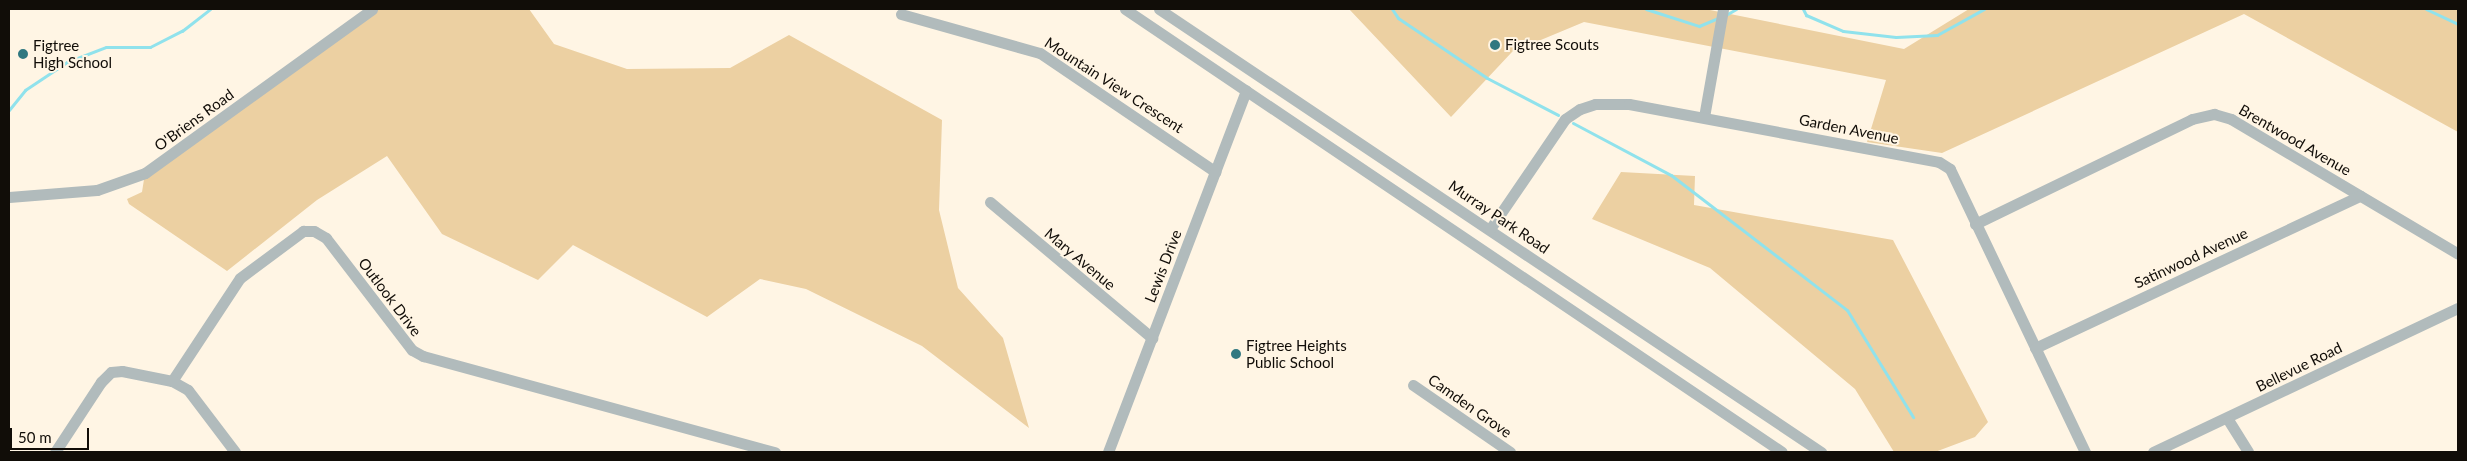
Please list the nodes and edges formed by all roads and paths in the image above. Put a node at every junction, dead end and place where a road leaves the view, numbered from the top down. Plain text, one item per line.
1 (372, 9) edge
2 (1125, 9) edge
3 (1159, 9) edge
4 (1723, 9) edge
5 (901, 14) dead end
6 (1246, 90) junction
7 (1704, 117) junction
8 (1216, 172) junction
9 (2360, 196) junction
10 (9, 197) edge
11 (990, 202) dead end
12 (1975, 224) junction
13 (1490, 229) junction
14 (2458, 254) edge
15 (2458, 308) edge
16 (1152, 338) junction
17 (2035, 348) junction
18 (172, 381) junction
19 (1413, 385) dead end
20 (1737, 396) junction
21 (1725, 412) junction
22 (2227, 418) junction
23 (55, 452) edge
24 (235, 452) edge
25 (775, 452) edge
26 (1108, 452) edge
27 (1510, 452) edge
28 (1782, 452) edge
29 (1821, 452) edge
30 (2085, 452) edge
31 (2153, 452) edge
32 (2248, 452) edge

1 - 10 street, O'Briens Road
2 - 6 street
3 - 13 street, Murray Park Road
4 - 7 street
5 - 8 street, Mountain View Crescent
6 - 8 street, Lewis Drive
6 - 21 street
7 - 12 street, Garden Avenue
7 - 13 street, Garden Avenue
8 - 16 street, Lewis Drive
9 - 12 street, Brentwood Avenue
9 - 14 street, Brentwood Avenue
9 - 17 street, Satinwood Avenue
11 - 16 street, Mary Avenue
12 - 17 street, Garden Avenue
13 - 20 street, Murray Park Road
15 - 22 street, Bellevue Road
16 - 26 street, Lewis Drive
17 - 30 street, Garden Avenue
18 - 23 street
18 - 24 street
18 - 25 street, Outlook Drive
19 - 27 street, Camden Grove
20 - 21 street
20 - 29 street, Murray Park Road
21 - 28 street
22 - 31 street, Bellevue Road
22 - 32 street

